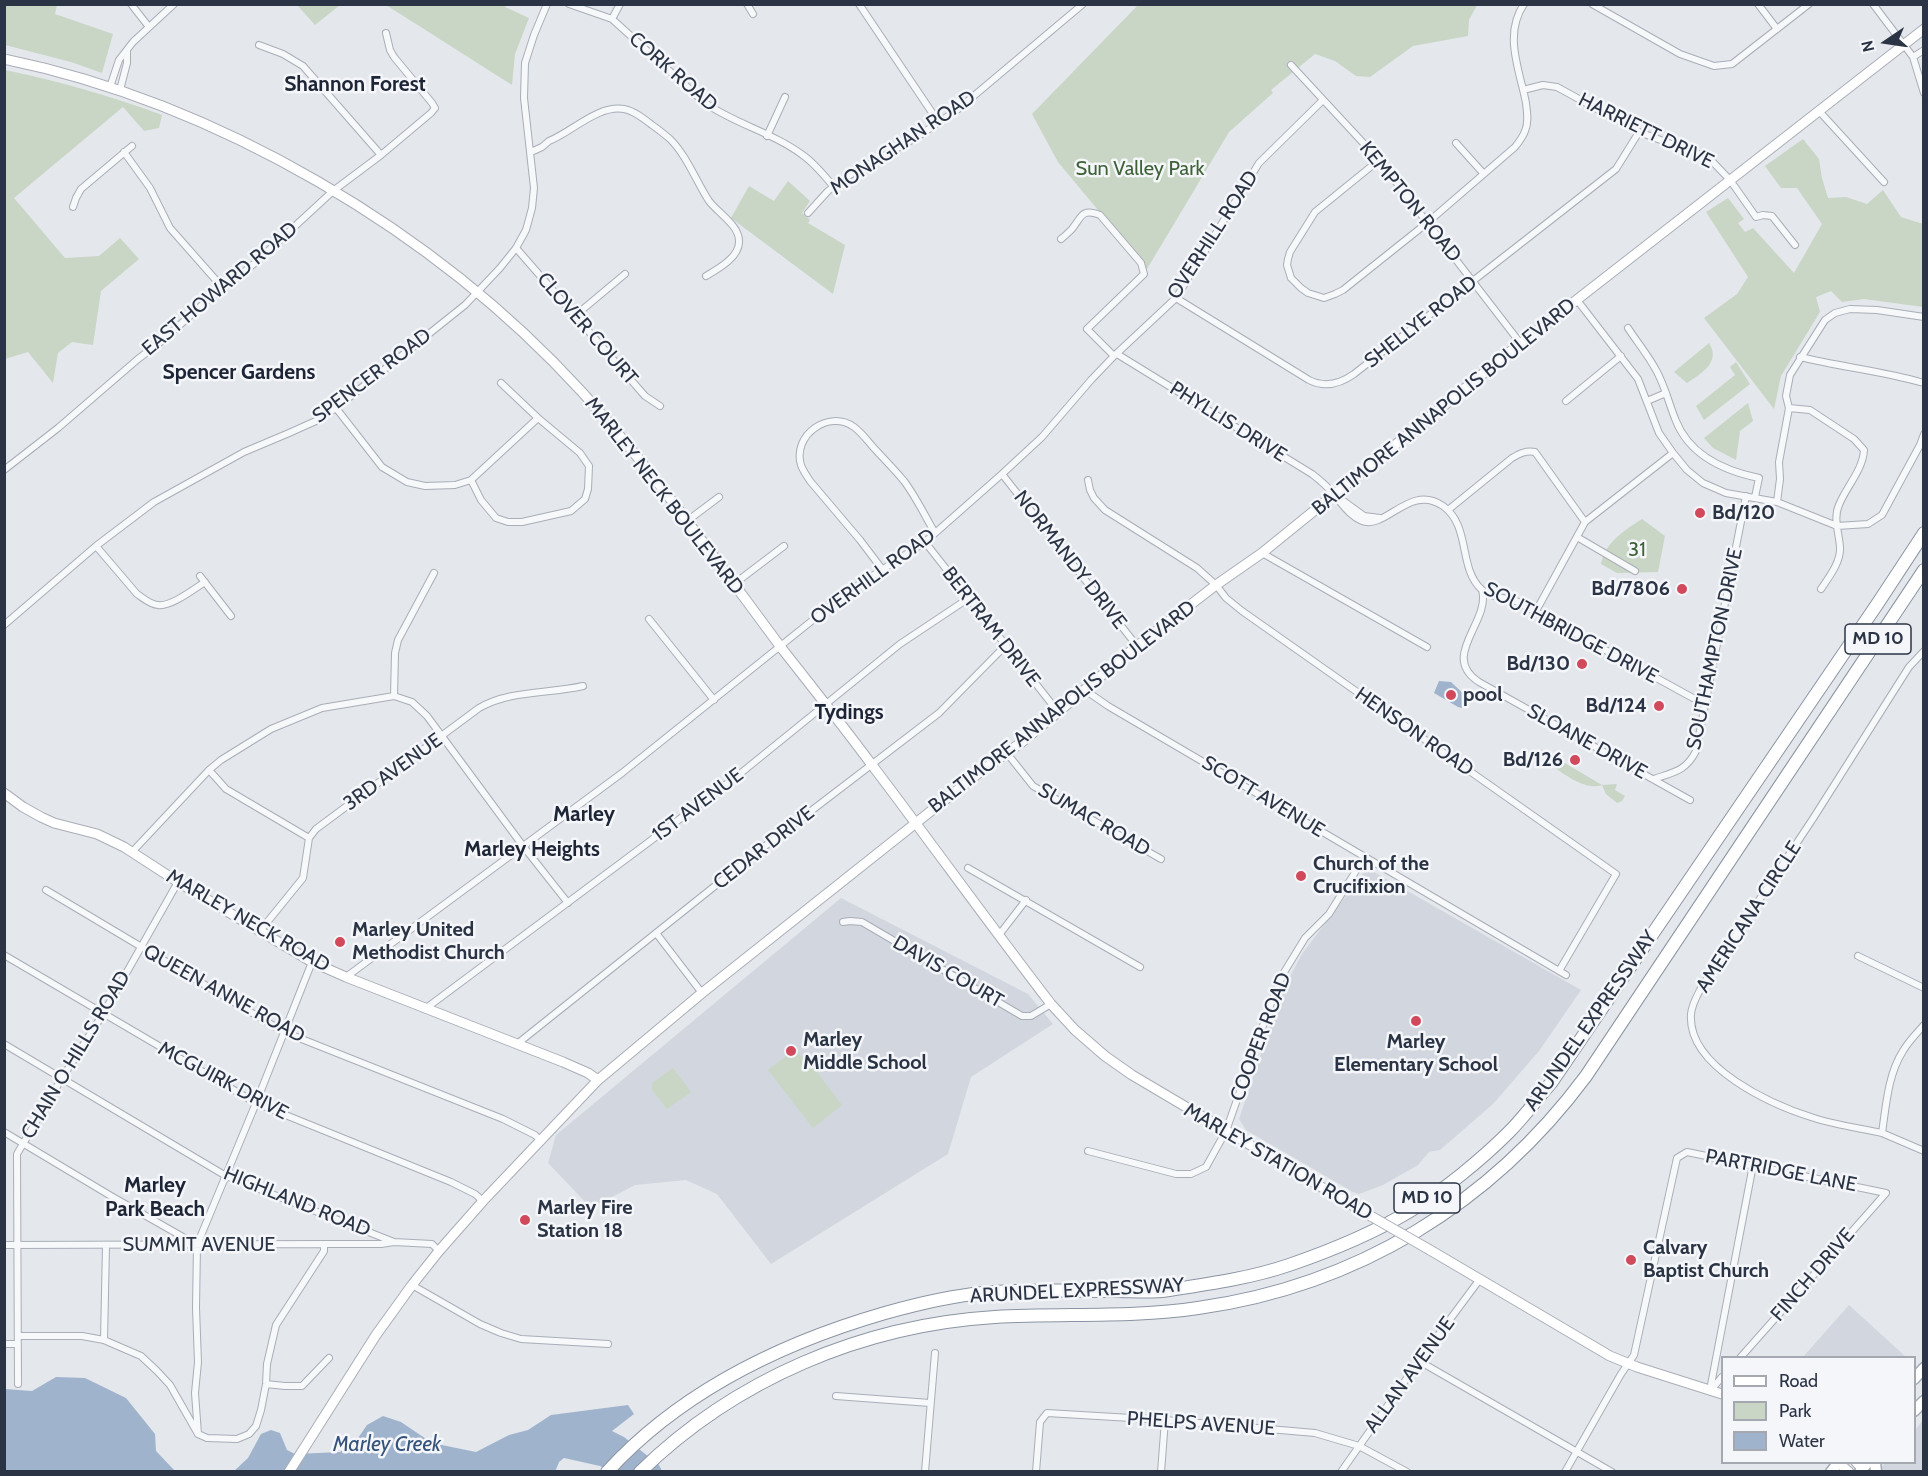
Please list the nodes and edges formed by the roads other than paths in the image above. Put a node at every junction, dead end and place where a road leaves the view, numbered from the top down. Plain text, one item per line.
1 (130, 4) edge
2 (174, 4) edge
3 (547, 4) edge
4 (569, 4) edge
5 (620, 4) edge
6 (747, 4) edge
7 (859, 4) edge
8 (1069, 4) edge
9 (1083, 4) edge
10 (1524, 4) edge
11 (1592, 4) edge
12 (1758, 4) edge
13 (1809, 4) edge
14 (1873, 4) edge
15 (1075, 11) junction
16 (753, 14) dead end
17 (612, 19) junction
18 (149, 27) junction
19 (1777, 28) junction
20 (1923, 29) edge
21 (386, 33) dead end
22 (1904, 44) junction
23 (259, 45) dead end
24 (127, 50) junction
25 (1923, 50) edge
26 (1913, 57) junction
27 (4, 59) edge
28 (1291, 65) dead end
29 (110, 87) junction
30 (120, 90) junction
31 (1523, 90) junction
32 (1923, 93) edge
33 (785, 97) dead end
34 (1323, 100) junction
35 (1818, 111) junction
36 (939, 123) junction
37 (1639, 132) junction
38 (767, 136) junction
39 (1456, 143) dead end
40 (132, 146) dead end
41 (124, 152) junction
42 (531, 152) junction
43 (381, 155) junction
44 (1379, 160) junction
45 (1483, 173) junction
46 (1730, 180) junction
47 (1884, 182) dead end
48 (833, 186) junction
49 (333, 191) junction
50 (73, 207) dead end
51 (808, 213) dead end
52 (1427, 223) junction
53 (1061, 239) dead end
54 (1795, 245) dead end
55 (516, 248) junction
56 (625, 274) dead end
57 (706, 276) dead end
58 (1473, 281) junction
59 (222, 287) junction
60 (477, 292) junction
61 (1176, 298) junction
62 (1577, 300) junction
63 (576, 315) junction
64 (1923, 317) edge
65 (1628, 328) dead end
66 (1521, 344) junction
67 (1116, 355) junction
68 (1621, 356) junction
69 (1800, 357) junction
70 (501, 383) dead end
71 (1923, 383) edge
72 (1666, 393) junction
73 (1566, 400) dead end
74 (1647, 401) junction
75 (660, 406) dead end
76 (336, 408) junction
77 (1789, 408) junction
78 (538, 418) junction
79 (1923, 434) edge
80 (1673, 453) junction
81 (4, 470) edge
82 (1002, 474) junction
83 (471, 480) junction
84 (1088, 480) dead end
85 (1335, 495) junction
86 (1746, 496) junction
87 (719, 497) dead end
88 (1755, 497) junction
89 (1777, 502) junction
90 (1448, 510) junction
91 (687, 521) junction
92 (1584, 522) junction
93 (1837, 526) junction
94 (1923, 532) edge
95 (935, 533) junction
96 (1577, 537) junction
97 (925, 542) junction
98 (96, 546) junction
99 (784, 546) dead end
100 (1262, 554) junction
101 (882, 569) junction
102 (1923, 570) edge
103 (1635, 571) dead end
104 (434, 573) dead end
105 (200, 576) dead end
106 (205, 582) junction
107 (735, 584) junction
108 (1923, 584) edge
109 (1216, 585) junction
110 (1821, 589) dead end
111 (1482, 590) junction
112 (969, 598) junction
113 (1536, 611) junction
114 (231, 616) dead end
115 (649, 619) dead end
116 (4, 625) edge
117 (1006, 645) junction
118 (1137, 646) junction
119 (781, 647) junction
120 (1427, 647) dead end
121 (1923, 651) edge
122 (583, 686) dead end
123 (1085, 690) junction
124 (394, 696) junction
125 (714, 700) junction
126 (1707, 701) junction
127 (826, 706) junction
128 (1832, 708) junction
129 (1058, 712) junction
130 (443, 736) junction
131 (1006, 752) junction
132 (871, 763) junction
133 (209, 770) junction
134 (1654, 779) junction
135 (4, 793) edge
136 (1690, 800) dead end
137 (916, 823) junction
138 (309, 838) junction
139 (523, 846) junction
140 (133, 851) junction
141 (1364, 858) junction
142 (1161, 859) dead end
143 (968, 868) dead end
144 (178, 882) junction
145 (46, 890) dead end
146 (1026, 900) junction
147 (568, 903) junction
148 (843, 922) dead end
149 (260, 931) junction
150 (656, 933) junction
151 (999, 935) junction
152 (140, 947) junction
153 (4, 955) edge
154 (1858, 956) dead end
155 (312, 962) junction
156 (1140, 966) dead end
157 (1559, 971) junction
158 (1566, 975) dead end
159 (346, 977) junction
160 (1923, 988) edge
161 (702, 993) junction
162 (1051, 1004) junction
163 (425, 1009) junction
164 (103, 1014) junction
165 (1923, 1025) edge
166 (284, 1032) junction
167 (4, 1044) edge
168 (516, 1044) junction
169 (62, 1078) junction
170 (598, 1080) junction
171 (256, 1104) junction
172 (1226, 1131) junction
173 (4, 1132) edge
174 (1882, 1133) junction
175 (541, 1141) junction
176 (22, 1143) junction
177 (1088, 1151) dead end
178 (1923, 1151) edge
179 (1753, 1165) junction
180 (226, 1176) junction
181 (1886, 1193) joint
182 (483, 1201) junction
183 (394, 1242) junction
184 (324, 1244) junction
185 (4, 1245) edge
186 (18, 1245) junction
187 (197, 1245) junction
188 (106, 1246) junction
189 (439, 1251) junction
190 (1480, 1279) junction
191 (412, 1285) junction
192 (18, 1335) junction
193 (104, 1340) junction
194 (4, 1344) edge
195 (17, 1344) junction
196 (608, 1344) dead end
197 (935, 1353) dead end
198 (1742, 1356) edge
199 (329, 1358) dead end
200 (1419, 1361) junction
201 (1628, 1364) junction
202 (1721, 1378) edge
203 (18, 1384) dead end
204 (266, 1384) junction
205 (1710, 1390) junction
206 (1721, 1394) edge
207 (836, 1396) dead end
208 (930, 1403) junction
209 (1165, 1420) junction
210 (198, 1434) junction
211 (1359, 1446) junction
212 (1577, 1451) junction
213 (289, 1472) edge
214 (607, 1472) edge
215 (640, 1472) edge
216 (925, 1472) edge
217 (1036, 1472) edge
218 (1161, 1472) edge
219 (1341, 1472) edge
220 (1407, 1472) edge
221 (1565, 1472) edge
222 (1612, 1472) edge

1 - 18 street
2 - 18 street
3 - 42 street, SPENCER ROAD
4 - 17 street, CORK ROAD
5 - 17 street
6 - 16 street
7 - 36 street
8 - 15 street
9 - 15 street, MONAGHAN ROAD
10 - 31 street
11 - 19 street
12 - 19 street
13 - 19 street
14 - 22 street
15 - 36 street, MONAGHAN ROAD
17 - 38 street, CORK ROAD
18 - 24 street
20 - 22 main road, BALTIMORE ANNAPOLIS BOULEVARD
21 - 43 street, EAST HOWARD ROAD
22 - 26 street
22 - 35 main road, BALTIMORE ANNAPOLIS BOULEVARD
23 - 43 street
24 - 29 street
24 - 30 street
25 - 26 street
26 - 32 street
27 - 29 main road, MARLEY NECK BOULEVARD
28 - 34 street, KEMPTON ROAD
29 - 30 main road, MARLEY NECK BOULEVARD
30 - 49 main road, MARLEY NECK BOULEVARD
31 - 37 street, HARRIETT DRIVE
31 - 45 street
33 - 38 street
34 - 44 street, KEMPTON ROAD
34 - 61 street, OVERHILL ROAD
35 - 46 main road, BALTIMORE ANNAPOLIS BOULEVARD
35 - 47 street
36 - 48 street, MONAGHAN ROAD
37 - 46 street, HARRIETT DRIVE
37 - 58 street, SHELLYE ROAD
38 - 48 street, CORK ROAD
39 - 45 street
40 - 41 street
41 - 50 street
41 - 59 street
42 - 55 street, SPENCER ROAD
42 - 57 street
43 - 49 street, EAST HOWARD ROAD
44 - 52 street, KEMPTON ROAD
44 - 52 street
45 - 52 street
46 - 54 street, HARRIETT DRIVE
46 - 62 main road, BALTIMORE ANNAPOLIS BOULEVARD
48 - 51 street, MONAGHAN ROAD
49 - 59 street, EAST HOWARD ROAD
49 - 60 main road, MARLEY NECK BOULEVARD
52 - 58 street, KEMPTON ROAD
53 - 67 street, PHYLLIS DRIVE
55 - 60 street, SPENCER ROAD
55 - 63 street, CLOVER COURT
56 - 63 street
58 - 61 street, SHELLYE ROAD
58 - 66 street, KEMPTON ROAD
59 - 81 street, EAST HOWARD ROAD
60 - 76 street, SPENCER ROAD
60 - 91 main road, MARLEY NECK BOULEVARD
61 - 67 street, OVERHILL ROAD
62 - 66 main road, BALTIMORE ANNAPOLIS BOULEVARD
62 - 68 street
63 - 75 street, CLOVER COURT
64 - 69 street
65 - 72 street
66 - 85 main road, BALTIMORE ANNAPOLIS BOULEVARD
67 - 82 street, OVERHILL ROAD
67 - 85 street, PHYLLIS DRIVE
68 - 73 street
68 - 74 street
69 - 71 street
69 - 77 street
70 - 78 street
72 - 74 street
72 - 88 street
74 - 80 street
76 - 83 street
76 - 98 street, SPENCER ROAD
77 - 89 street
77 - 93 street
78 - 83 street
78 - 83 street
79 - 93 street
80 - 86 street
80 - 92 street
82 - 95 street, OVERHILL ROAD
82 - 118 street, NORMANDY DRIVE
84 - 109 street, HENSON ROAD
85 - 90 street
85 - 100 main road, BALTIMORE ANNAPOLIS BOULEVARD
86 - 88 street
86 - 126 street, SOUTHAMPTON DRIVE
87 - 91 street
88 - 89 street
89 - 93 street
90 - 92 street
90 - 111 street, SOUTHBRIDGE DRIVE
91 - 107 main road, MARLEY NECK BOULEVARD
92 - 96 street
93 - 110 street
94 - 214 highway, ARUNDEL EXPRESSWAY / MD 10
95 - 97 street, OVERHILL ROAD
95 - 101 street
96 - 103 street
96 - 113 street
97 - 101 street, OVERHILL ROAD
97 - 112 street, BERTRAM DRIVE
98 - 106 street
98 - 116 street, SPENCER ROAD
99 - 107 street
100 - 109 main road, BALTIMORE ANNAPOLIS BOULEVARD
100 - 120 street
101 - 119 street, OVERHILL ROAD
102 - 128 highway, ARUNDEL EXPRESSWAY / MD 10
104 - 124 street
105 - 106 street
106 - 114 street
107 - 119 main road, MARLEY NECK BOULEVARD
108 - 128 highway
109 - 118 main road, BALTIMORE ANNAPOLIS BOULEVARD
109 - 157 street, HENSON ROAD
111 - 113 street, SOUTHBRIDGE DRIVE
111 - 134 street, SLOANE DRIVE
112 - 117 street, BERTRAM DRIVE
112 - 127 street, 1ST AVENUE
113 - 126 street, SOUTHBRIDGE DRIVE
115 - 125 street
117 - 129 street, BERTRAM DRIVE
117 - 132 street, CEDAR DRIVE
118 - 123 main road, BALTIMORE ANNAPOLIS BOULEVARD
119 - 125 street, OVERHILL ROAD
119 - 127 main road, MARLEY NECK BOULEVARD
121 - 174 street, AMERICANA CIRCLE
122 - 130 street, 3RD AVENUE
123 - 129 main road, BALTIMORE ANNAPOLIS BOULEVARD
123 - 141 street, SCOTT AVENUE
124 - 130 street
124 - 133 street
125 - 139 street, OVERHILL ROAD
126 - 134 street, SOUTHAMPTON DRIVE
127 - 132 main road, MARLEY NECK BOULEVARD
127 - 147 street, 1ST AVENUE
128 - 215 highway, ARUNDEL EXPRESSWAY / MD 10
129 - 131 main road, BALTIMORE ANNAPOLIS BOULEVARD
130 - 138 street, 3RD AVENUE
130 - 139 street
131 - 137 main road, BALTIMORE ANNAPOLIS BOULEVARD
131 - 142 street, SUMAC ROAD
132 - 137 main road, MARLEY NECK BOULEVARD
132 - 150 street, CEDAR DRIVE
133 - 138 street
133 - 140 street
134 - 136 street, SLOANE DRIVE
135 - 140 main road, MARLEY NECK ROAD
137 - 151 main road, MARLEY STATION ROAD
137 - 161 main road, BALTIMORE ANNAPOLIS BOULEVARD
138 - 149 street
139 - 147 street
139 - 159 street, OVERHILL ROAD
140 - 144 main road, MARLEY NECK ROAD
141 - 157 street, SCOTT AVENUE
141 - 172 street, COOPER ROAD
143 - 146 street
144 - 149 main road, MARLEY NECK ROAD
144 - 152 street, CHAIN O HILLS ROAD
145 - 152 street, QUEEN ANNE ROAD
146 - 151 street
146 - 156 street
147 - 163 street, 1ST AVENUE
148 - 162 street, DAVIS COURT
149 - 155 main road, MARLEY NECK ROAD
150 - 161 street
150 - 168 street, CEDAR DRIVE
151 - 162 main road, MARLEY STATION ROAD
152 - 164 street, CHAIN O HILLS ROAD
152 - 166 street, QUEEN ANNE ROAD
153 - 164 street, MCGUIRK DRIVE
154 - 160 street
155 - 159 main road, MARLEY NECK ROAD
155 - 166 street
157 - 158 street, SCOTT AVENUE
159 - 163 main road, MARLEY NECK ROAD
161 - 170 main road, BALTIMORE ANNAPOLIS BOULEVARD
162 - 172 main road, MARLEY STATION ROAD
163 - 168 main road, MARLEY NECK ROAD
164 - 169 street, CHAIN O HILLS ROAD
164 - 171 street, MCGUIRK DRIVE
165 - 174 street
166 - 171 street
166 - 175 street, QUEEN ANNE ROAD
167 - 169 street, HIGHLAND ROAD
168 - 170 main road, MARLEY NECK ROAD
169 - 176 street, CHAIN O HILLS ROAD
169 - 180 street, HIGHLAND ROAD
170 - 175 main road, BALTIMORE ANNAPOLIS BOULEVARD
171 - 180 street
171 - 182 street, MCGUIRK DRIVE
172 - 177 street, COOPER ROAD
172 - 190 main road, MARLEY STATION ROAD, bridge
173 - 176 street
174 - 178 street, AMERICANA CIRCLE
175 - 182 main road, BALTIMORE ANNAPOLIS BOULEVARD
176 - 186 street, CHAIN O HILLS ROAD
176 - 187 street
179 - 181 street, PARTRIDGE LANE
179 - 201 street, PARTRIDGE LANE
179 - 205 street
180 - 183 street, HIGHLAND ROAD
180 - 187 street
181 - 198 street, FINCH DRIVE
182 - 189 main road, BALTIMORE ANNAPOLIS BOULEVARD
183 - 184 street, SUMMIT AVENUE
183 - 189 street, HIGHLAND ROAD
184 - 187 street, SUMMIT AVENUE
184 - 204 street
185 - 186 street, SUMMIT AVENUE
186 - 188 street, SUMMIT AVENUE
186 - 192 street, CHAIN O HILLS ROAD
187 - 188 street, SUMMIT AVENUE
187 - 210 street
188 - 193 street
189 - 191 main road, BALTIMORE ANNAPOLIS BOULEVARD
190 - 200 street, ALLAN AVENUE
190 - 201 main road, MARLEY STATION ROAD
191 - 196 street
191 - 213 main road, BALTIMORE ANNAPOLIS BOULEVARD
192 - 193 street
192 - 195 street, CHAIN O HILLS ROAD
193 - 210 street
194 - 195 street
195 - 203 street, CHAIN O HILLS ROAD
197 - 208 street
199 - 204 street
200 - 211 street, ALLAN AVENUE
200 - 212 street
201 - 205 main road, MARLEY STATION ROAD
201 - 212 street
202 - 205 street
204 - 210 street
205 - 206 main road, MARLEY STATION ROAD
207 - 208 street
208 - 216 street
209 - 211 street, PHELPS AVENUE
209 - 217 street, PHELPS AVENUE
209 - 218 street
211 - 219 street, ALLAN AVENUE
211 - 220 street, PHELPS AVENUE
212 - 221 street
212 - 222 street

